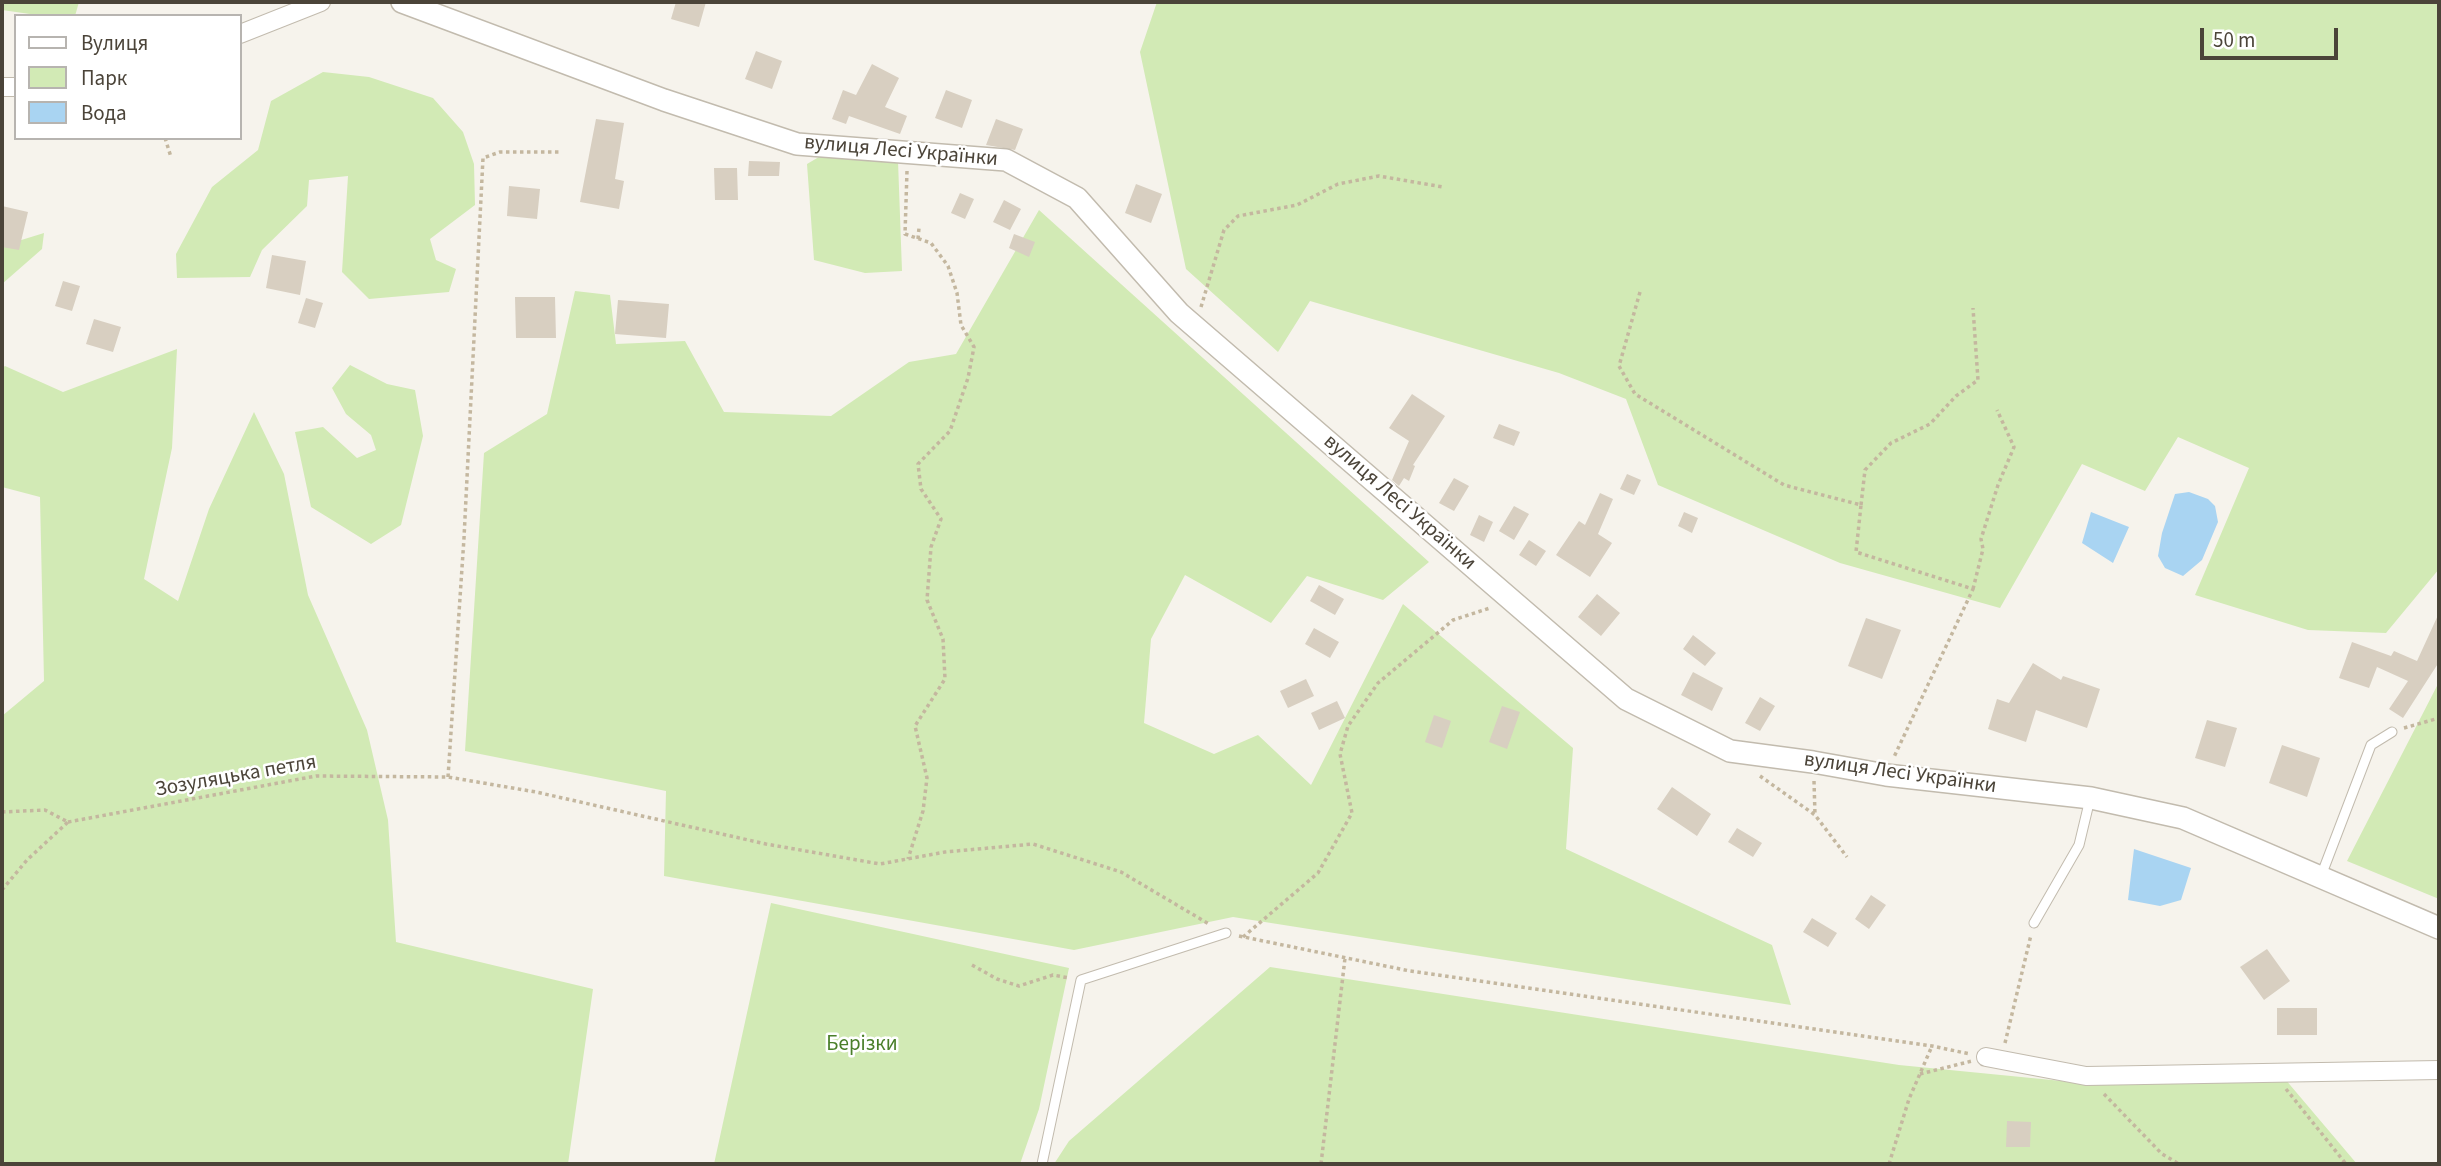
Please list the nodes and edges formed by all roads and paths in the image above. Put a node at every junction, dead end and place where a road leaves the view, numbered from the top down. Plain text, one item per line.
1 (318, 2) edge
2 (402, 2) edge
3 (242, 33) edge
4 (166, 140) edge
5 (907, 151) junction
6 (559, 152) dead end
7 (171, 157) dead end
8 (1443, 187) dead end
9 (919, 228) dead end
10 (918, 239) junction
11 (1640, 292) dead end
12 (1973, 308) dead end
13 (1185, 318) junction
14 (1997, 410) dead end
15 (1861, 505) junction
16 (1973, 589) junction
17 (1512, 600) junction
18 (2439, 718) edge
19 (2392, 732) joint
20 (1730, 751) junction
21 (1813, 762) junction
22 (1886, 775) junction
23 (448, 777) junction
24 (536, 792) dead end
25 (2091, 797) junction
26 (2, 812) edge
27 (1815, 815) junction
28 (68, 822) junction
29 (1847, 857) dead end
30 (908, 859) dead end
31 (2321, 876) junction
32 (2, 890) edge
33 (2034, 923) joint
34 (2439, 928) edge
35 (1226, 933) dead end
36 (1243, 937) dead end
37 (1345, 958) dead end
38 (972, 965) dead end
39 (1082, 980) junction
40 (1994, 1059) junction
41 (2439, 1070) edge
42 (1920, 1074) junction
43 (2266, 1074) junction
44 (2086, 1076) junction
45 (1042, 1164) edge
46 (1321, 1164) edge
47 (1889, 1164) edge
48 (2179, 1164) edge
49 (2346, 1164) edge

1 - 3 street
2 - 5 street, вулиця Лесі Українки
4 - 7 path
5 - 10 path
5 - 13 street, вулиця Лесі Українки
6 - 23 path
8 - 13 path
9 - 10 path
10 - 30 path
11 - 15 path
12 - 15 path
13 - 17 street, вулиця Лесі Українки
14 - 16 path
15 - 16 path
16 - 22 path
17 - 20 street, вулиця Лесі Українки
17 - 36 path
18 - 19 path
19 - 31 lane
20 - 21 street, вулиця Лесі Українки
20 - 27 path
21 - 22 street, вулиця Лесі Українки
21 - 27 path
22 - 25 street, вулиця Лесі Українки
23 - 24 path, Зозуляцька петля
23 - 28 path, Зозуляцька петля
25 - 31 street, вулиця Лесі Українки
25 - 33 lane
26 - 28 path
27 - 29 path
28 - 32 path
31 - 34 street, вулиця Лесі Українки
33 - 40 path
35 - 39 lane
37 - 46 path
38 - 39 path
39 - 45 lane
40 - 42 path
40 - 42 path
40 - 44 street
41 - 43 street
42 - 47 path
43 - 44 street
43 - 49 path
44 - 48 path

